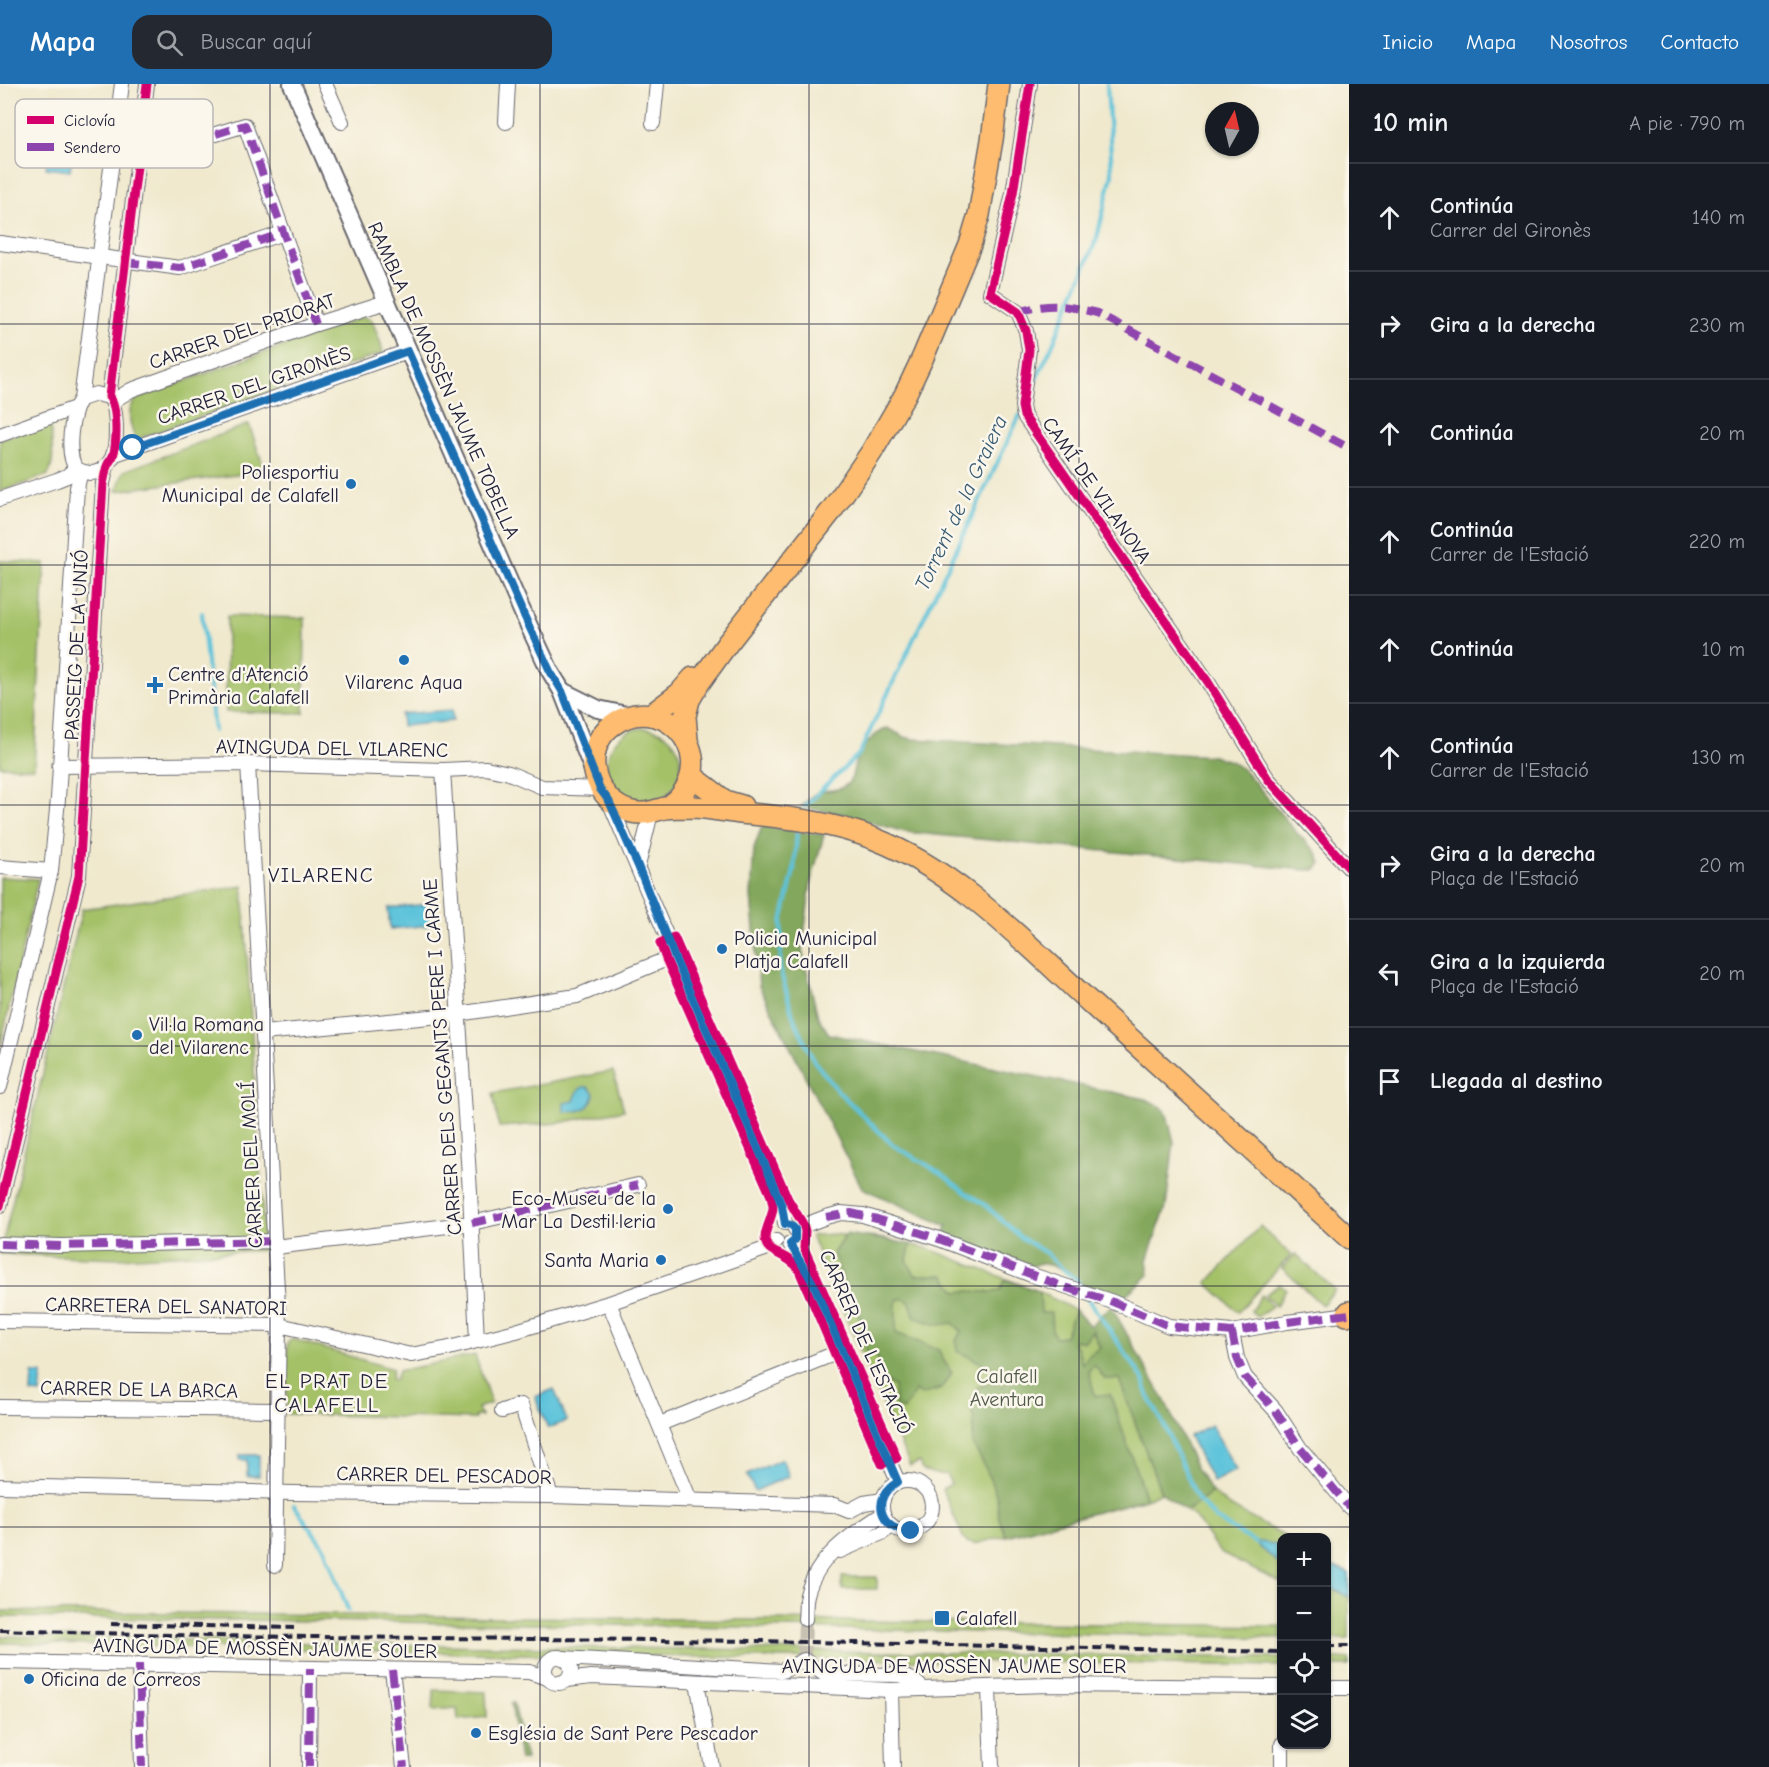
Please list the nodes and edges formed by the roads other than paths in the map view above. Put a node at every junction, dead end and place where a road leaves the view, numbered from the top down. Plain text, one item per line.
1 (122, 84) edge
2 (147, 84) edge
3 (292, 84) edge
4 (324, 84) edge
5 (508, 84) edge
6 (657, 84) edge
7 (986, 84) edge
8 (999, 84) edge
9 (1030, 84) edge
10 (120, 99) edge
11 (145, 99) edge
12 (342, 122) dead end
13 (506, 122) dead end
14 (653, 123) dead end
15 (216, 134) dead end
16 (111, 168) edge
17 (137, 168) edge
18 (283, 233) junction
19 (0, 243) edge
20 (100, 256) junction
21 (125, 262) junction
22 (386, 302) junction
23 (940, 320) junction
24 (316, 324) junction
25 (408, 351) junction
26 (111, 399) junction
27 (78, 403) junction
28 (0, 435) edge
29 (110, 460) junction
30 (78, 470) junction
31 (0, 498) edge
32 (727, 644) junction
33 (562, 691) junction
34 (641, 715) junction
35 (687, 740) junction
36 (248, 764) junction
37 (87, 765) junction
38 (59, 766) junction
39 (443, 770) junction
40 (692, 776) junction
41 (601, 788) junction
42 (659, 811) junction
43 (771, 816) junction
44 (638, 866) junction
45 (0, 867) edge
46 (1349, 868) edge
47 (51, 871) junction
48 (674, 956) junction
49 (459, 1013) junction
50 (264, 1033) junction
51 (0, 1087) edge
52 (638, 1185) dead end
53 (0, 1206) edge
54 (472, 1224) junction
55 (790, 1226) junction
56 (1349, 1238) edge
57 (783, 1243) junction
58 (0, 1244) edge
59 (275, 1244) junction
60 (609, 1303) junction
61 (1348, 1313) edge
62 (0, 1321) edge
63 (279, 1325) junction
64 (1232, 1332) junction
65 (477, 1341) junction
66 (841, 1351) junction
67 (0, 1407) edge
68 (278, 1410) junction
69 (502, 1411) dead end
70 (660, 1424) junction
71 (898, 1482) junction
72 (0, 1486) edge
73 (277, 1493) junction
74 (551, 1496) junction
75 (690, 1500) junction
76 (883, 1507) junction
77 (1349, 1507) edge
78 (892, 1526) junction
79 (828, 1558) junction
80 (275, 1565) dead end
81 (805, 1619) tunnel mouth
82 (0, 1662) edge
83 (139, 1664) junction
84 (310, 1668) junction
85 (567, 1668) junction
86 (392, 1670) junction
87 (547, 1671) junction
88 (697, 1682) junction
89 (1277, 1687) edge
90 (922, 1688) junction
91 (989, 1688) junction
92 (1331, 1688) edge
93 (1349, 1688) edge
94 (891, 1690) junction
95 (1282, 1749) edge
96 (142, 1767) edge
97 (309, 1767) edge
98 (404, 1767) edge
99 (712, 1767) edge
100 (893, 1767) edge
101 (992, 1767) edge
102 (1282, 1767) edge

1 - 10 street, PASSEIG DE LA UNIÓ
2 - 11 street, PASSEIG DE LA UNIÓ
3 - 22 street, RAMBLA DE MOSSÈN JAUME TOBELLA
4 - 12 street
5 - 13 street
6 - 14 street
7 - 23 main road
8 - 23 main road
9 - 46 street, CAMÍ DE VILANOVA
15 - 18 street
16 - 20 street, PASSEIG DE LA UNIÓ
17 - 21 street, PASSEIG DE LA UNIÓ
18 - 21 street
18 - 24 street
19 - 20 street
20 - 21 street
20 - 27 street, PASSEIG DE LA UNIÓ
21 - 26 street, PASSEIG DE LA UNIÓ
22 - 24 street, CARRER DEL PRIORAT
22 - 25 street, RAMBLA DE MOSSÈN JAUME TOBELLA
23 - 32 main road
24 - 26 street, CARRER DEL PRIORAT
25 - 29 street, CARRER DEL GIRONÈS
25 - 33 street, RAMBLA DE MOSSÈN JAUME TOBELLA
26 - 27 street, CARRER DEL PRIORAT
26 - 29 street, PASSEIG DE LA UNIÓ
27 - 28 street, CARRER DEL PRIORAT
27 - 30 street, PASSEIG DE LA UNIÓ
29 - 30 street, CARRER DEL GIRONÈS
29 - 37 street, PASSEIG DE LA UNIÓ
30 - 31 street, CARRER DEL GIRONÈS
30 - 38 street, PASSEIG DE LA UNIÓ
32 - 34 main road
32 - 35 main road
33 - 34 street
33 - 41 street, RAMBLA DE MOSSÈN JAUME TOBELLA
34 - 35 main road
34 - 41 main road
35 - 40 main road
36 - 37 street, AVINGUDA DEL VILARENC
36 - 39 street, AVINGUDA DEL VILARENC
36 - 50 street, CARRER DEL MOLÍ
37 - 38 street, AVINGUDA DEL VILARENC
37 - 53 street, PASSEIG DE LA UNIÓ
38 - 47 street, PASSEIG DE LA UNIÓ
39 - 41 street, AVINGUDA DEL VILARENC
39 - 49 street, CARRER DELS GEGANTS PERE I CARME
40 - 42 main road
40 - 43 main road
41 - 42 main road
41 - 44 street
42 - 43 main road
42 - 44 street
43 - 56 main road
44 - 48 street
45 - 47 street
47 - 51 street, PASSEIG DE LA UNIÓ
48 - 49 street
48 - 55 street
49 - 50 street
49 - 54 street, CARRER DELS GEGANTS PERE I CARME
50 - 59 street, CARRER DEL MOLÍ
52 - 54 street
54 - 59 street
54 - 65 street, CARRER DELS GEGANTS PERE I CARME
55 - 57 street
55 - 57 street
55 - 64 street
57 - 60 street, CARRETERA DEL SANATORI
57 - 66 street, CARRER DE L'ESTACIÓ
58 - 59 street
59 - 63 street, CARRER DEL MOLÍ
60 - 65 street, CARRETERA DEL SANATORI
60 - 70 street
61 - 64 street
62 - 63 street, CARRETERA DEL SANATORI
63 - 65 street, CARRETERA DEL SANATORI
63 - 68 street, CARRER DEL MOLÍ
64 - 77 street
66 - 70 street
66 - 71 street, CARRER DE L'ESTACIÓ
67 - 68 street, CARRER DE LA BARCA
68 - 73 street, CARRER DEL MOLÍ
69 - 74 street
70 - 75 street
71 - 76 street
71 - 78 street
72 - 73 street, CARRER DEL PESCADOR
73 - 74 street, CARRER DEL PESCADOR
73 - 80 street, CARRER DEL MOLÍ
74 - 75 street, CARRER DEL PESCADOR
75 - 76 street, CARRER DEL PESCADOR
76 - 78 street
76 - 79 street
78 - 79 street
79 - 81 street
82 - 83 street, AVINGUDA DE MOSSÈN JAUME SOLER
83 - 84 street, AVINGUDA DE MOSSÈN JAUME SOLER
83 - 96 street
84 - 86 street, AVINGUDA DE MOSSÈN JAUME SOLER
84 - 97 street
85 - 87 street
85 - 87 street, AVINGUDA DE MOSSÈN JAUME SOLER
85 - 88 street, AVINGUDA DE MOSSÈN JAUME SOLER
85 - 90 street
86 - 87 street, AVINGUDA DE MOSSÈN JAUME SOLER
86 - 98 street
88 - 94 street, AVINGUDA DE MOSSÈN JAUME SOLER
88 - 99 street
89 - 91 street, AVINGUDA DE MOSSÈN JAUME SOLER
90 - 91 street, AVINGUDA DE MOSSÈN JAUME SOLER
90 - 94 street, AVINGUDA DE MOSSÈN JAUME SOLER
91 - 101 street
92 - 93 street
94 - 100 street
95 - 102 street

